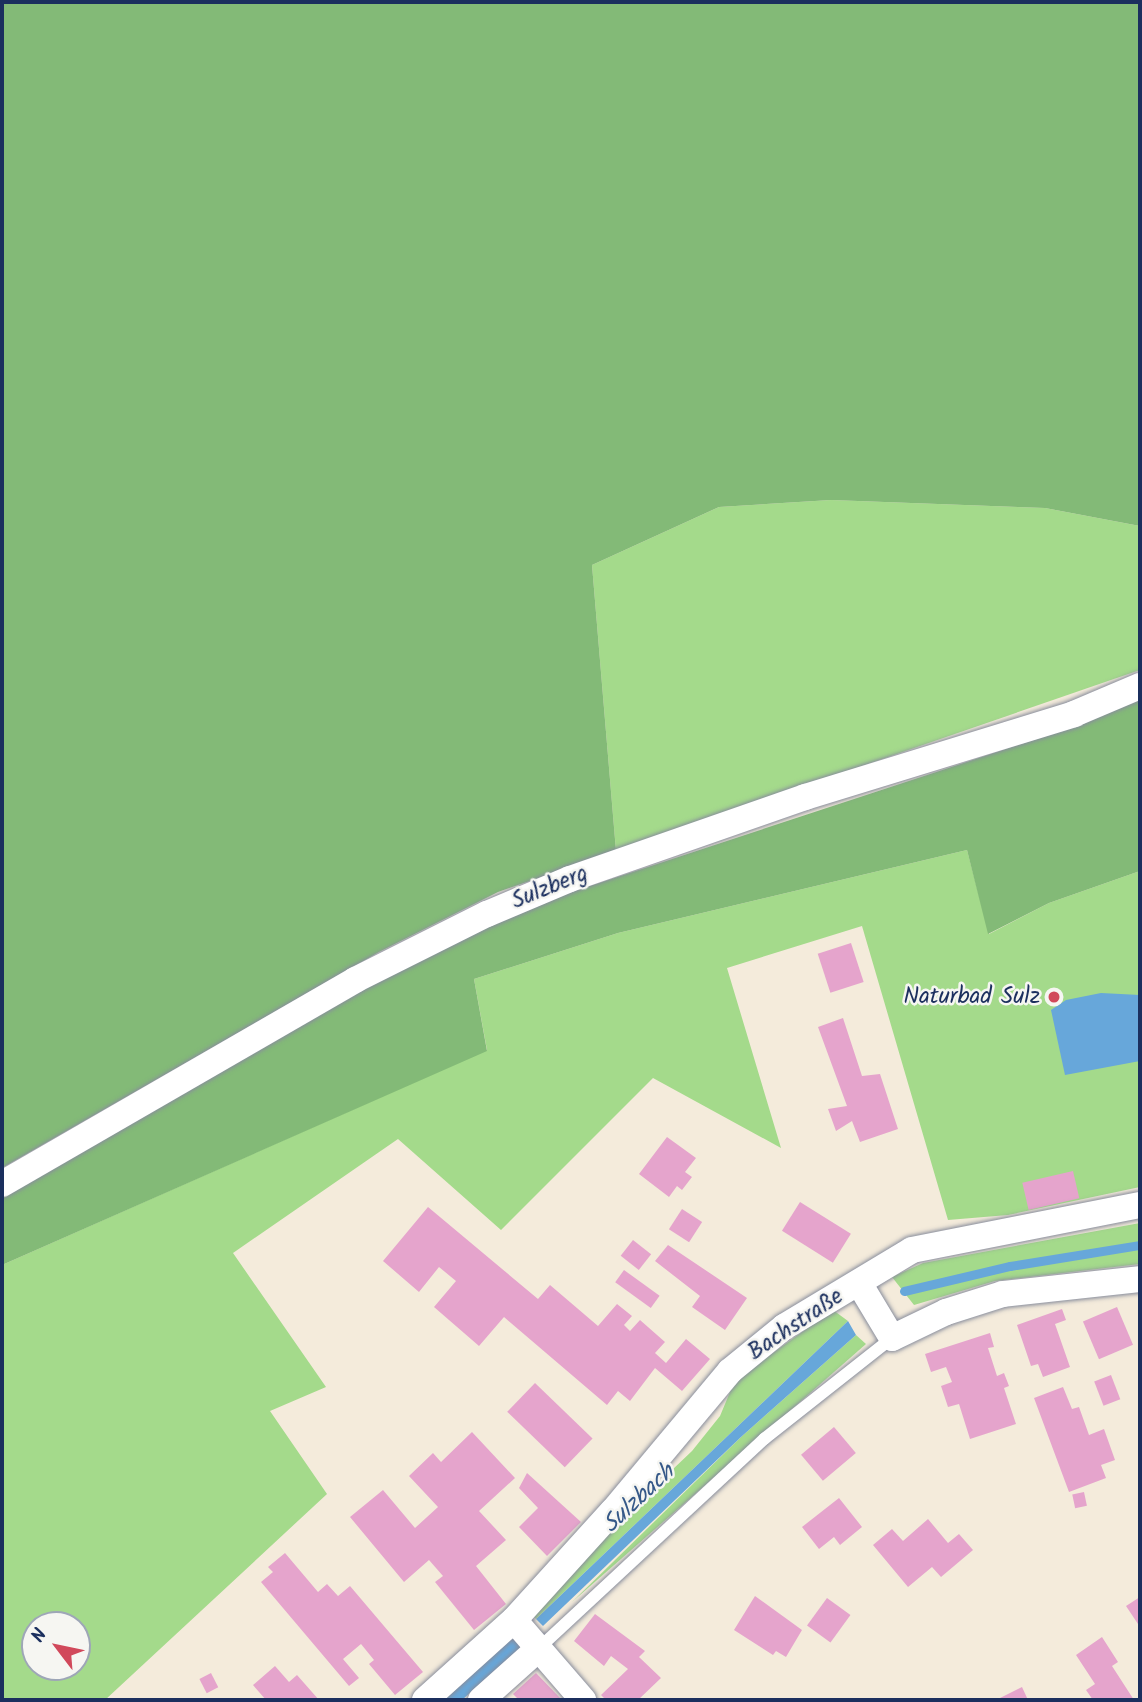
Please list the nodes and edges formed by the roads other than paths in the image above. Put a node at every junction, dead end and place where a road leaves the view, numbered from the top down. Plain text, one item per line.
1 (1140, 686) edge
2 (2, 1184) edge
3 (1140, 1205) edge
4 (1140, 1279) edge
5 (859, 1283) junction
6 (892, 1338) junction
7 (514, 1620) junction
8 (537, 1650) junction
9 (425, 1700) edge
10 (481, 1700) edge
11 (583, 1700) edge

1 - 2 street, Sulzberg
3 - 5 street, Bachstraße
4 - 6 street
5 - 6 street, Bachstraße
5 - 7 street, Bachstraße
6 - 8 lane
7 - 8 street
7 - 9 street, Bachstraße
8 - 10 street
8 - 11 street

